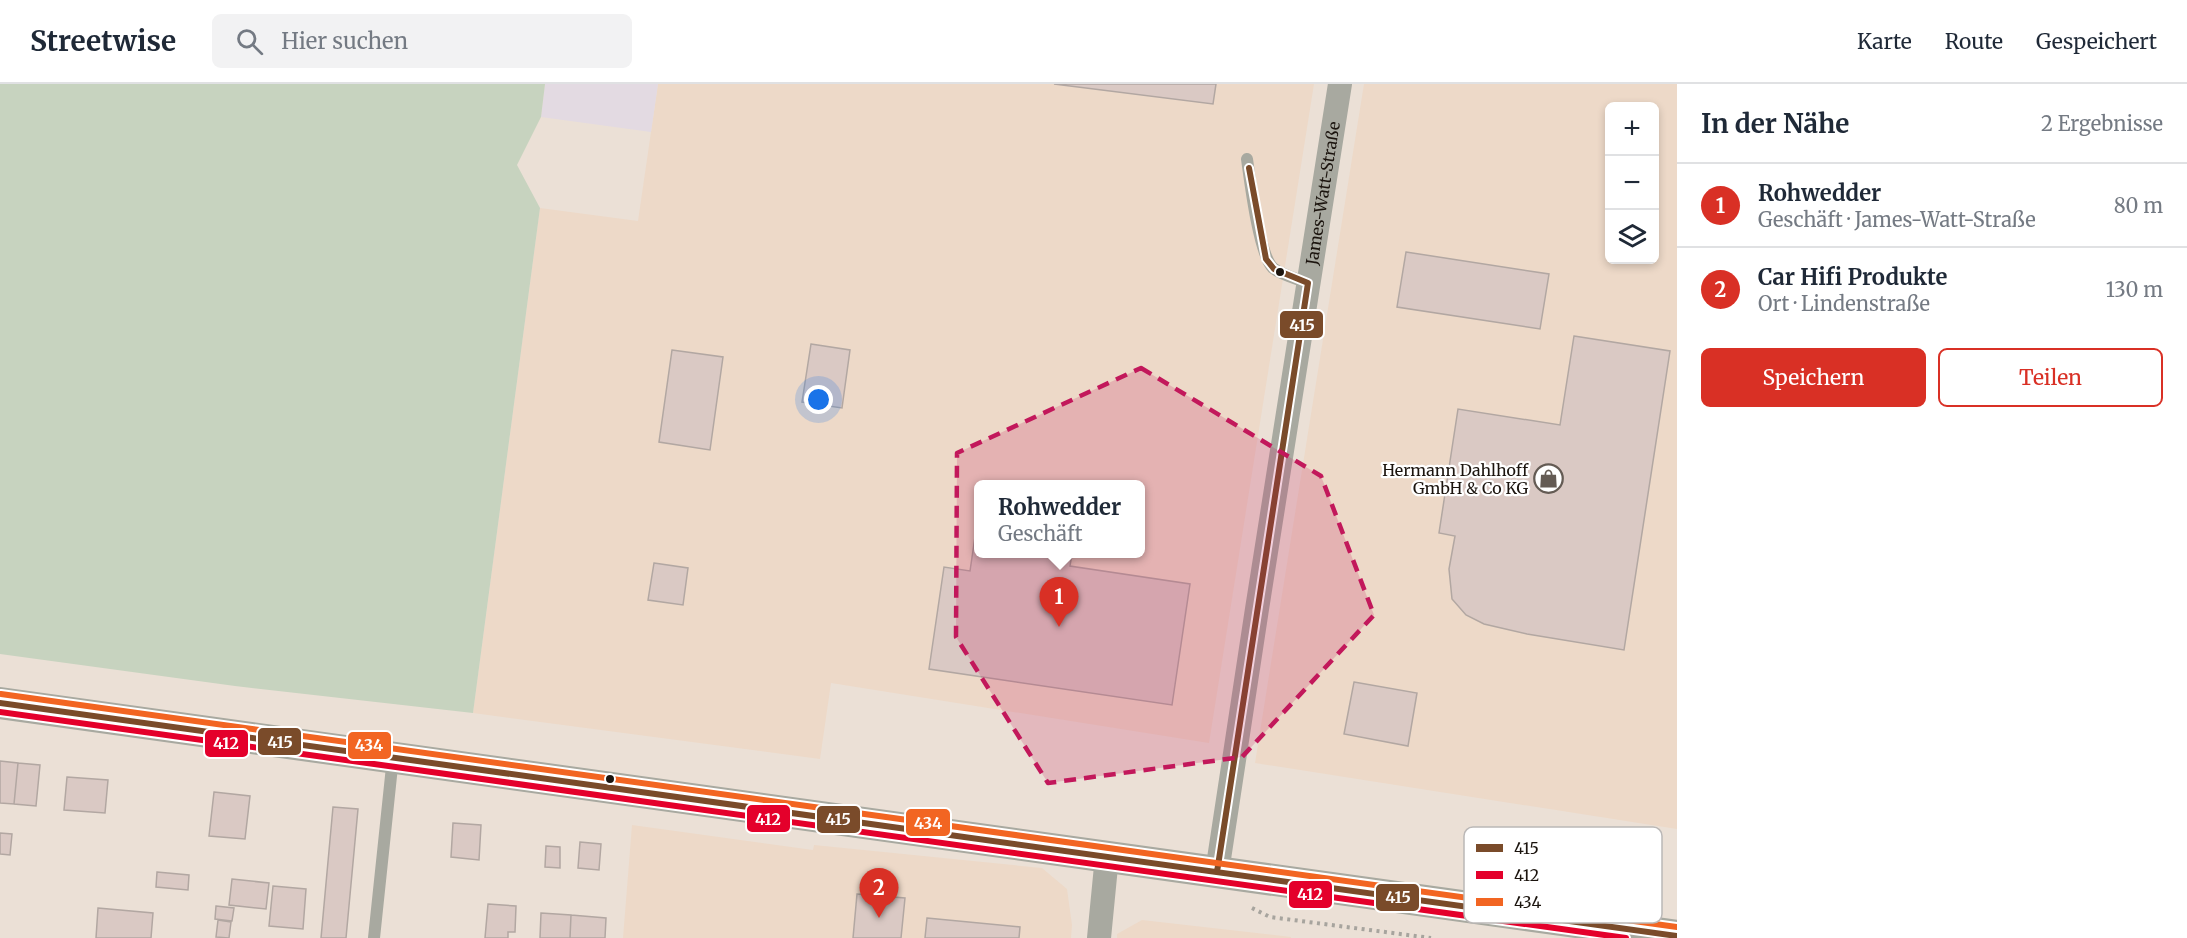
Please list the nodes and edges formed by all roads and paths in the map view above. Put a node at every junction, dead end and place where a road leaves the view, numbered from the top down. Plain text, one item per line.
1 (1340, 84) edge
2 (1247, 159) dead end
3 (1308, 283) junction
4 (0, 703) edge
5 (393, 756) junction
6 (1107, 856) junction
7 (1218, 872) junction
8 (1464, 906) edge
9 (1584, 923) edge
10 (1677, 936) edge
11 (374, 938) edge
12 (1100, 938) edge

1 - 3 street, James-Watt-Straße
2 - 3 lane
3 - 7 street, James-Watt-Straße
4 - 5 street
5 - 6 street
5 - 11 lane
6 - 7 street
6 - 12 street
7 - 8 street
9 - 10 street

